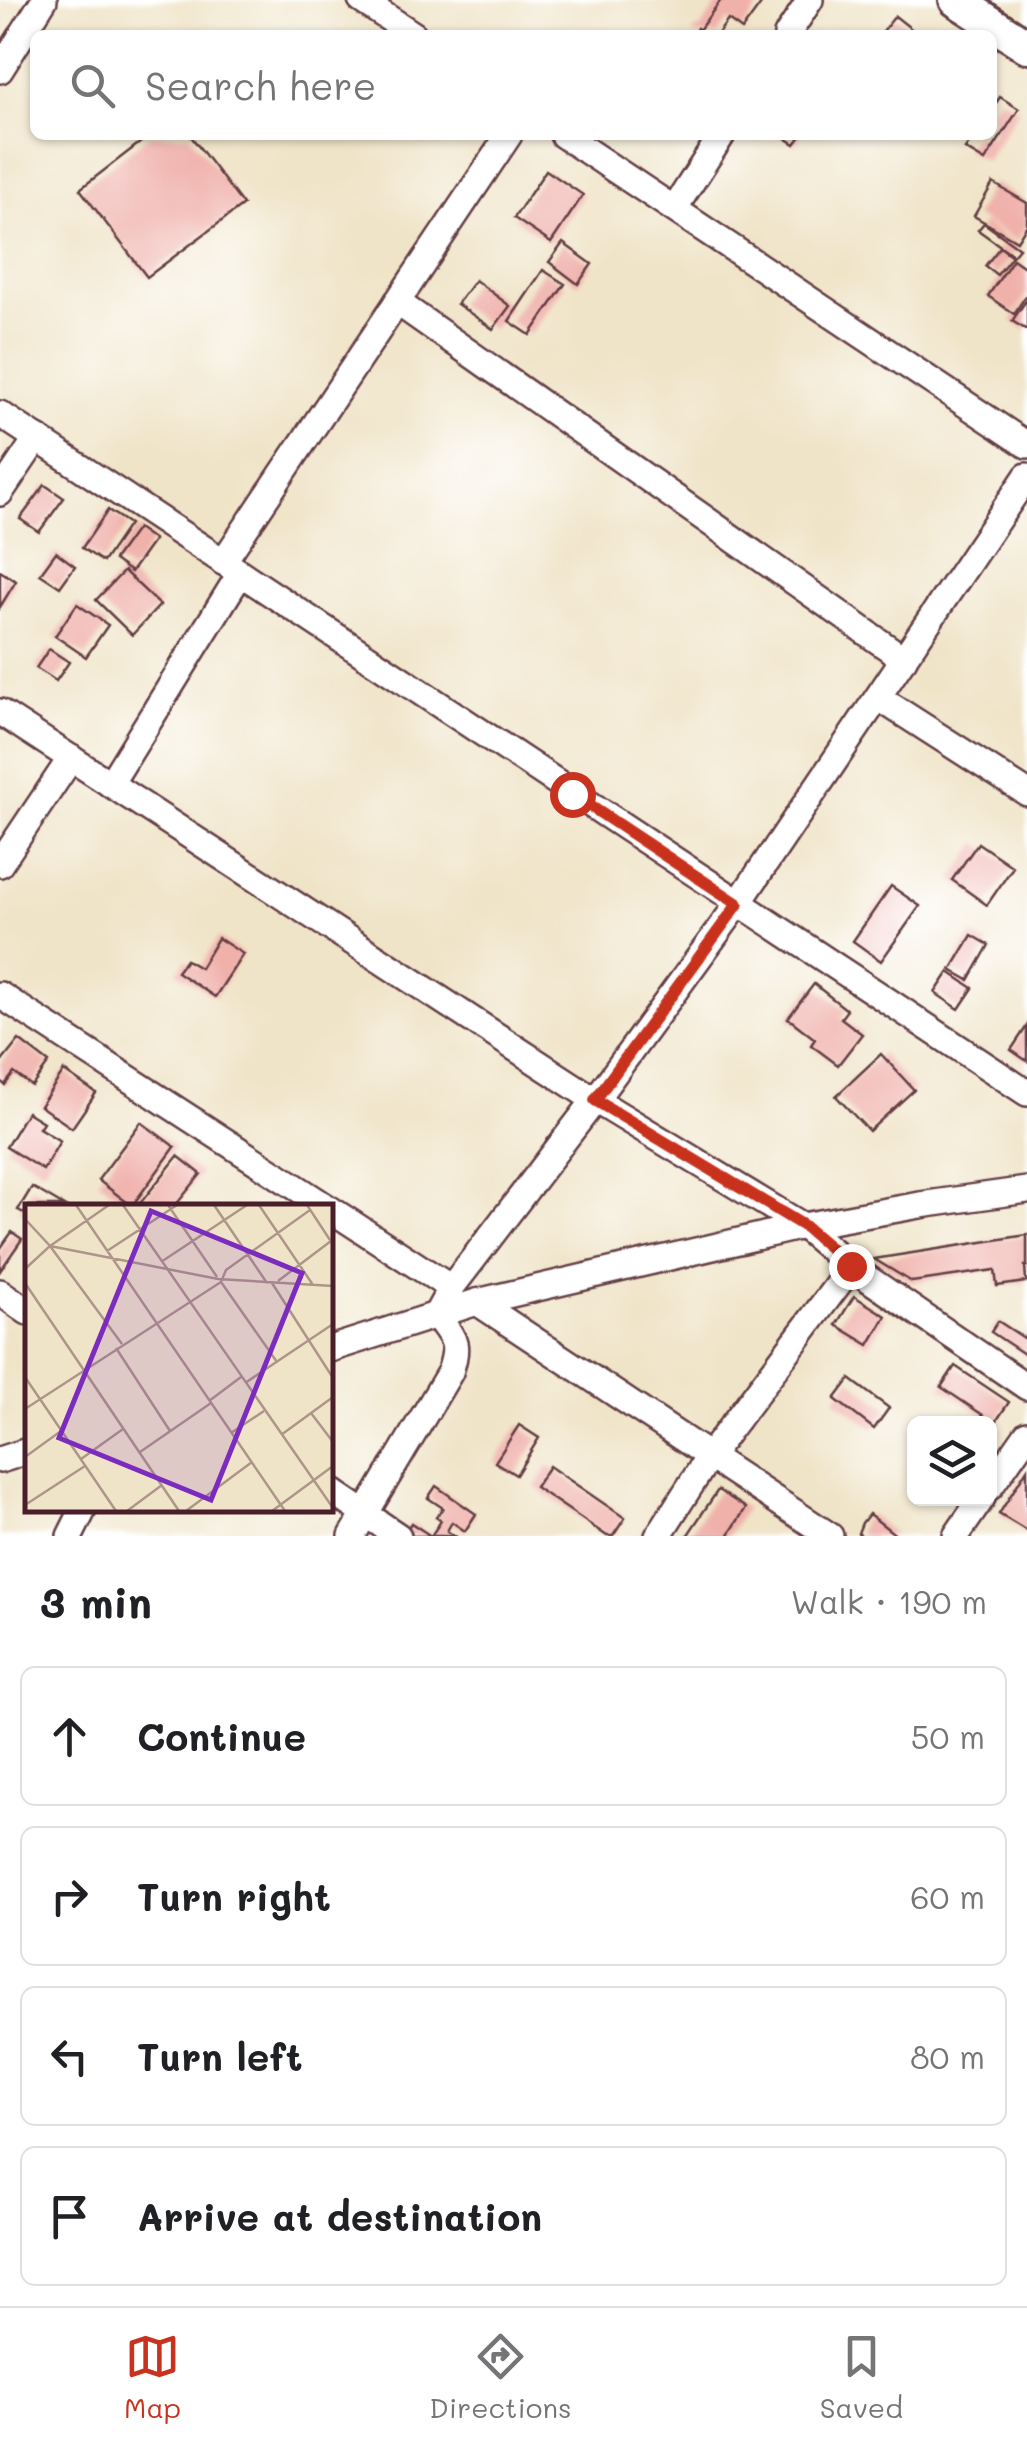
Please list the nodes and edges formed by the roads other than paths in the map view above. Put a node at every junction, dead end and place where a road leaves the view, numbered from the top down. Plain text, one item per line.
1 (44, 0) edge
2 (361, 0) edge
3 (810, 0) edge
4 (956, 0) edge
5 (406, 30) edge
6 (790, 30) edge
7 (1027, 46) edge
8 (0, 70) edge
9 (506, 140) edge
10 (570, 140) edge
11 (719, 140) edge
12 (674, 209) junction
13 (397, 302) junction
14 (0, 414) edge
15 (37, 438) junction
16 (1027, 444) edge
17 (1027, 476) edge
18 (0, 493) edge
19 (232, 568) junction
20 (904, 659) junction
21 (879, 698) junction
22 (0, 712) edge
23 (71, 758) junction
24 (110, 784) junction
25 (1027, 794) edge
26 (0, 864) edge
27 (738, 904) junction
28 (0, 995) edge
29 (1027, 1093) edge
30 (595, 1100) junction
31 (1027, 1190) edge
32 (321, 1204) edge
33 (332, 1211) edge
34 (804, 1226) junction
35 (851, 1266) junction
36 (451, 1288) junction
37 (0, 1292) edge
38 (476, 1302) junction
39 (25, 1310) edge
40 (436, 1315) junction
41 (332, 1348) edge
42 (1027, 1387) edge
43 (1027, 1434) edge
44 (25, 1451) edge
45 (710, 1454) junction
46 (0, 1460) edge
47 (997, 1478) edge
48 (332, 1492) edge
49 (977, 1506) edge
50 (82, 1511) edge
51 (359, 1525) edge
52 (70, 1536) edge
53 (398, 1536) edge
54 (658, 1536) edge
55 (830, 1536) edge
56 (956, 1536) edge

1 - 8 street
2 - 5 street
3 - 6 street
4 - 7 main road
9 - 13 street
10 - 12 street
11 - 12 street
12 - 16 street
13 - 19 street
13 - 20 street
14 - 15 street
15 - 18 street
15 - 19 street
17 - 20 street
19 - 24 street
19 - 27 street
20 - 21 street
21 - 25 street
21 - 27 street
22 - 23 street
23 - 24 street
23 - 26 street
24 - 30 street
27 - 29 street
27 - 30 street
28 - 32 street
30 - 34 street
30 - 36 street
31 - 34 street
33 - 36 street
34 - 35 street
34 - 38 street
35 - 42 street
35 - 45 street
36 - 40 street
37 - 39 street
38 - 40 street
38 - 45 street
40 - 41 street
40 - 51 street
43 - 47 street
44 - 46 street
45 - 54 street
45 - 55 street
48 - 51 street
49 - 56 street
50 - 52 street
51 - 53 street

